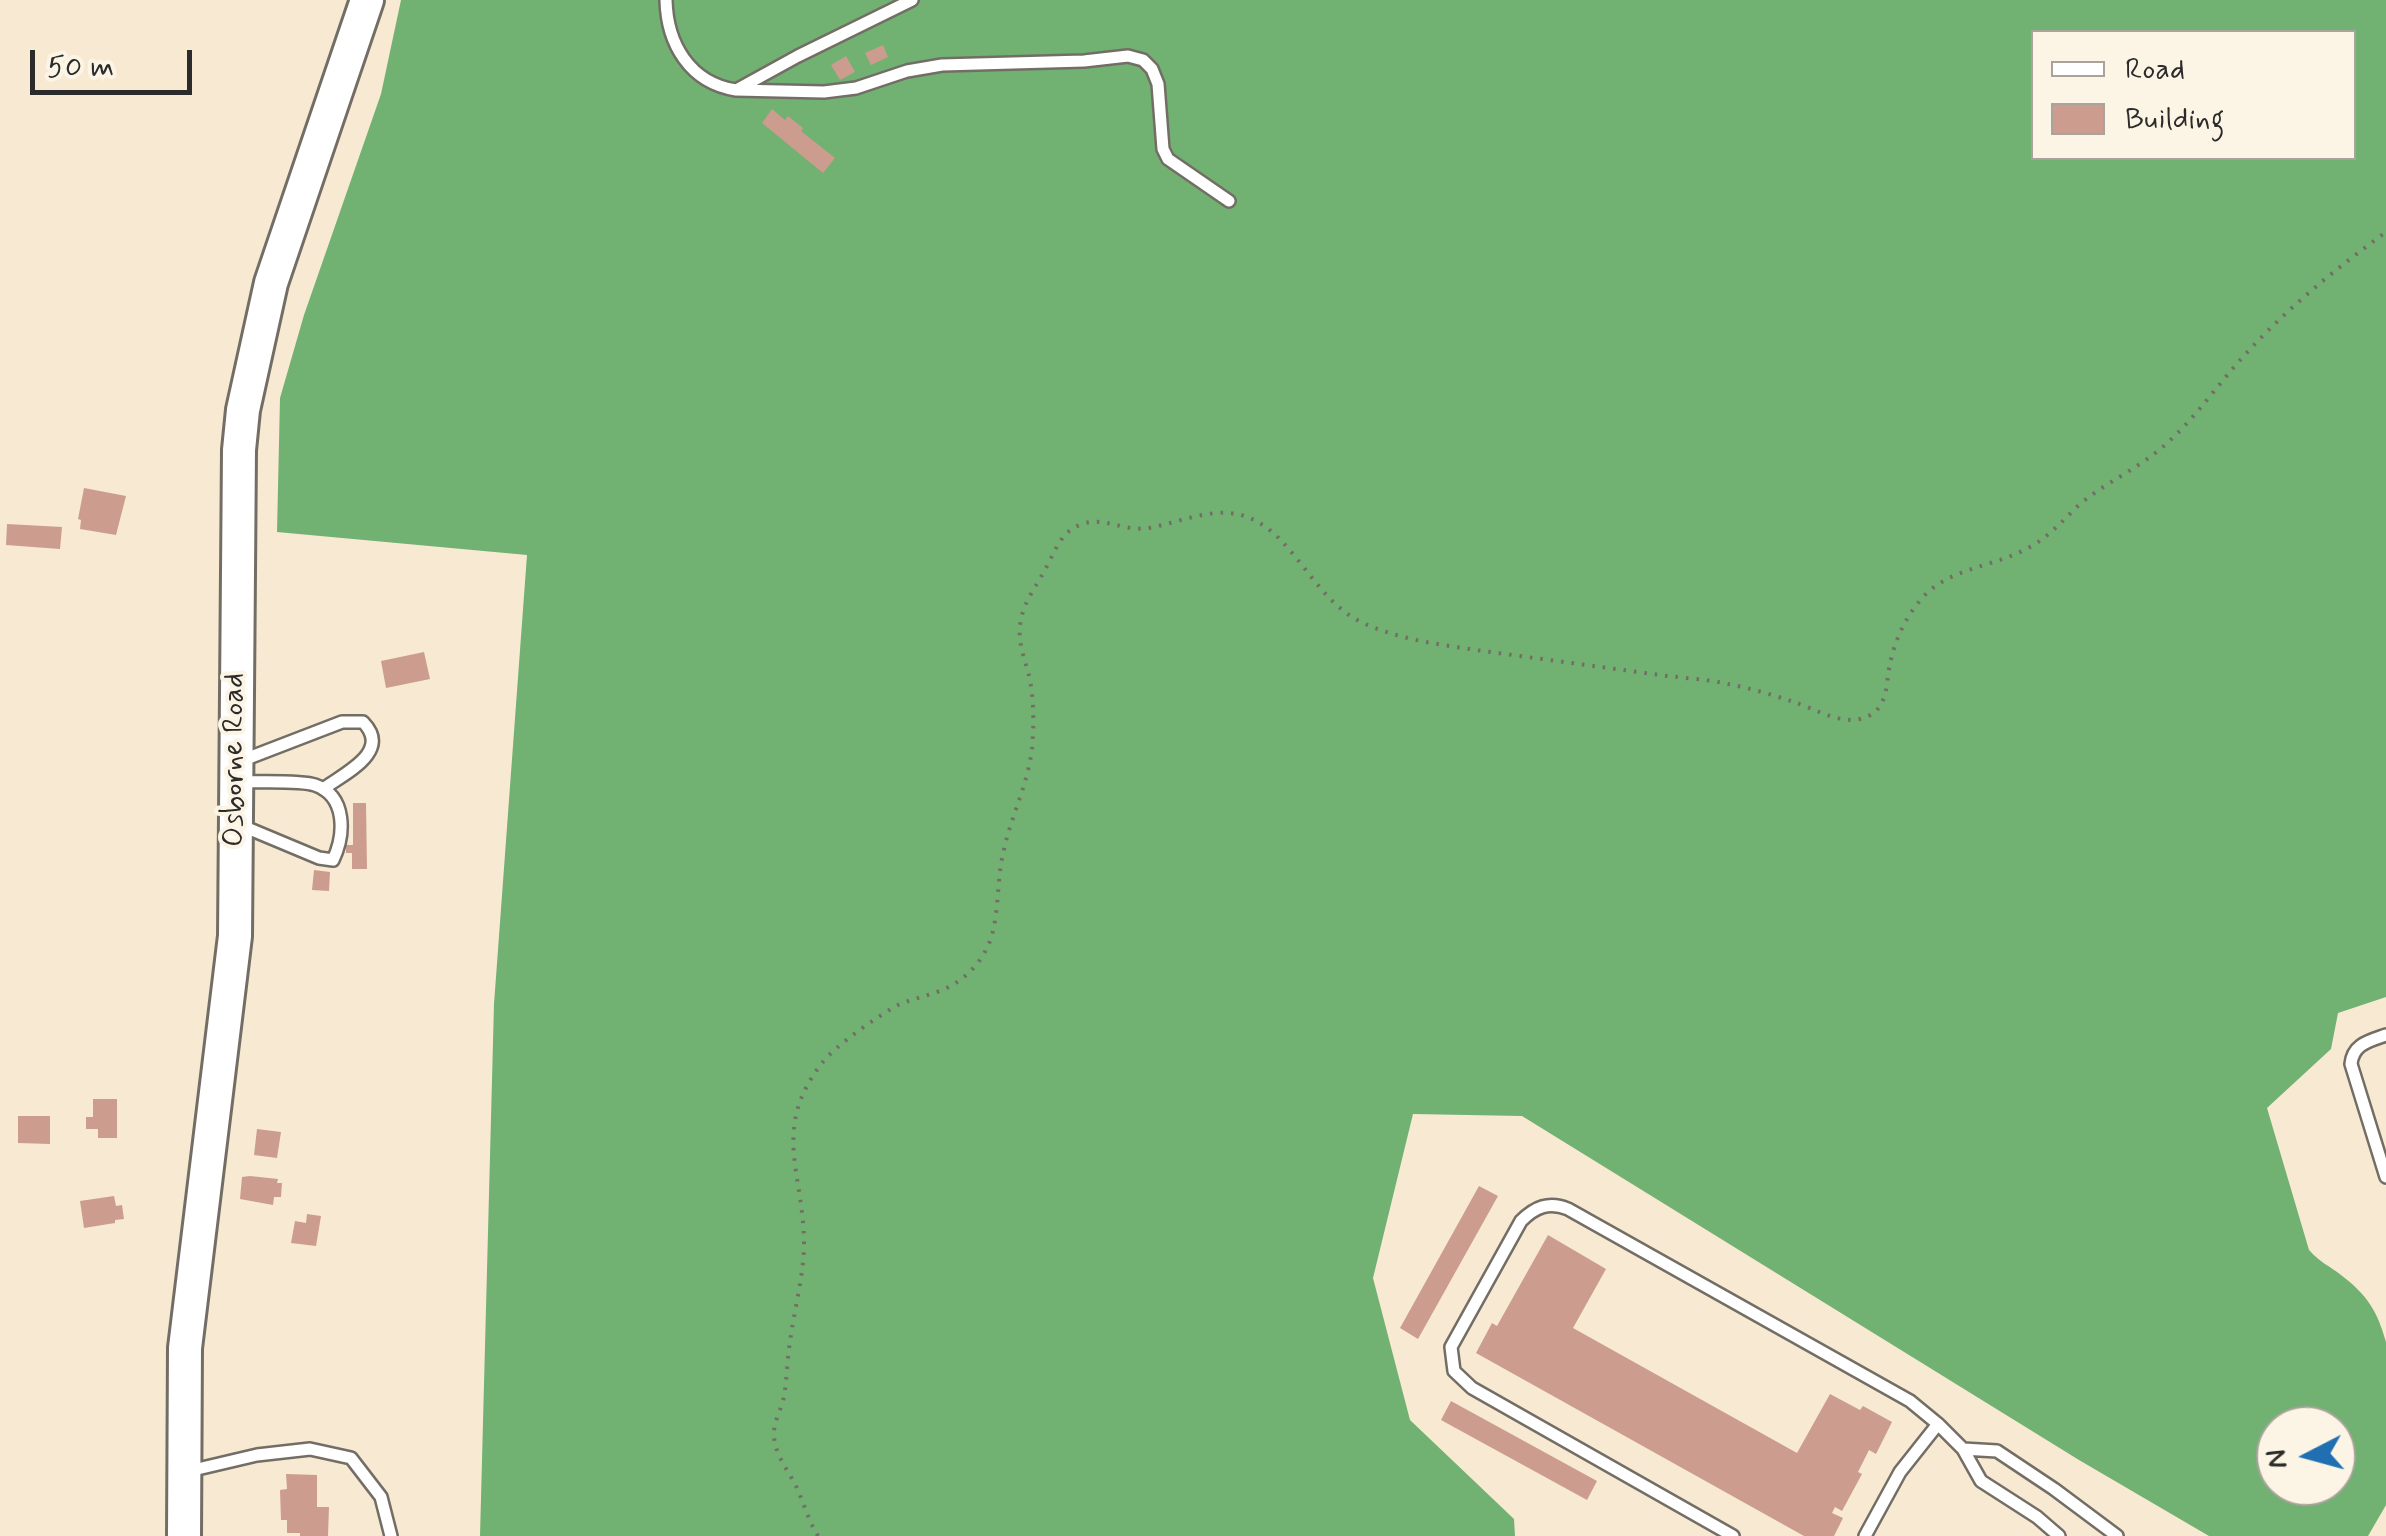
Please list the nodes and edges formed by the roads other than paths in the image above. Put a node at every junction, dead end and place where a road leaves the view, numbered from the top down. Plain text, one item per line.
1 (367, 0) edge
2 (666, 0) edge
3 (912, 0) edge
4 (736, 90) junction
5 (1229, 201) dead end
6 (236, 772) junction
7 (323, 788) junction
8 (236, 823) junction
9 (2386, 1035) edge
10 (2386, 1177) edge
11 (1938, 1424) junction
12 (1963, 1449) junction
13 (185, 1472) junction
14 (184, 1536) edge
15 (390, 1536) edge
16 (1733, 1536) edge
17 (1865, 1536) edge
18 (2059, 1536) edge
19 (2116, 1536) edge

1 - 6 street, Osborne Road
2 - 4 lane
3 - 4 lane
4 - 5 lane
6 - 7 lane
6 - 7 lane
6 - 8 street, Osborne Road
7 - 8 lane
8 - 13 street, Osborne Road
9 - 10 lane
11 - 12 lane
11 - 16 lane
11 - 17 lane
12 - 18 lane
12 - 19 lane
13 - 14 street, Osborne Road
13 - 15 lane

